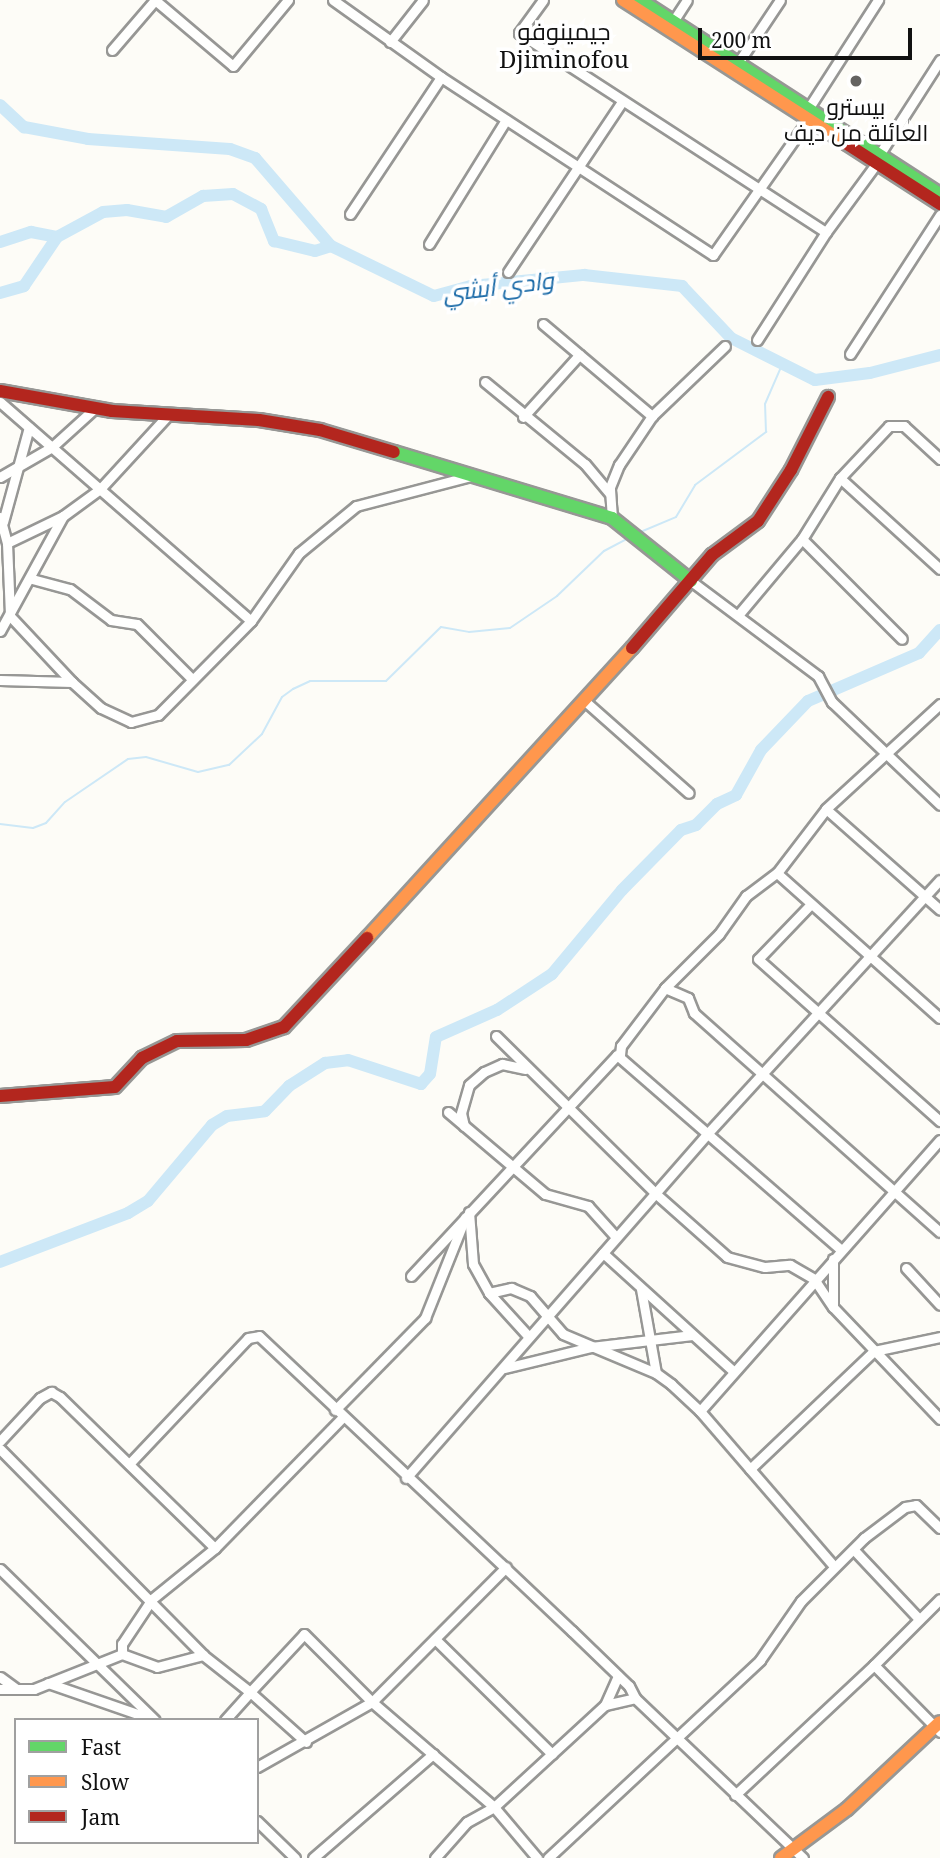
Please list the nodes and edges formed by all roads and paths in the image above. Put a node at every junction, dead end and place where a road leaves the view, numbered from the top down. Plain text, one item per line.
1 (155, 0) edge
2 (288, 0) edge
3 (333, 0) edge
4 (423, 0) edge
5 (544, 0) edge
6 (623, 0) edge
7 (640, 0) edge
8 (687, 0) edge
9 (780, 0) edge
10 (878, 0) edge
11 (672, 23) junction
12 (390, 42) junction
13 (112, 50) dead end
14 (940, 60) edge
15 (734, 68) junction
16 (441, 77) junction
17 (621, 103) junction
18 (808, 114) junction
19 (506, 120) junction
20 (877, 160) junction
21 (578, 166) junction
22 (904, 176) junction
23 (760, 191) junction
24 (940, 194) edge
25 (940, 204) edge
26 (350, 214) dead end
27 (940, 215) edge
28 (826, 232) junction
29 (429, 244) dead end
30 (508, 272) dead end
31 (542, 324) dead end
32 (757, 340) dead end
33 (725, 346) dead end
34 (850, 354) dead end
35 (579, 355) junction
36 (485, 382) dead end
37 (0, 391) edge
38 (828, 397) dead end
39 (0, 402) edge
40 (95, 408) junction
41 (168, 415) junction
42 (652, 416) junction
43 (523, 417) junction
44 (29, 427) junction
45 (52, 447) junction
46 (940, 459) edge
47 (16, 471) junction
48 (472, 476) junction
49 (0, 477) edge
50 (840, 478) junction
51 (100, 489) junction
52 (609, 493) junction
53 (63, 516) junction
54 (612, 518) junction
55 (2, 519) edge
56 (802, 540) junction
57 (7, 543) junction
58 (940, 569) edge
59 (32, 579) junction
60 (691, 581) junction
61 (738, 614) junction
62 (10, 616) junction
63 (251, 621) junction
64 (0, 631) edge
65 (902, 639) dead end
66 (192, 679) junction
67 (0, 680) edge
68 (72, 682) junction
69 (586, 702) junction
70 (940, 704) edge
71 (881, 754) junction
72 (690, 793) dead end
73 (940, 805) edge
74 (826, 809) junction
75 (777, 873) junction
76 (940, 880) edge
77 (925, 898) junction
78 (811, 904) junction
79 (940, 911) edge
80 (869, 956) junction
81 (665, 988) junction
82 (816, 1013) junction
83 (940, 1018) edge
84 (496, 1036) dead end
85 (620, 1055) junction
86 (525, 1069) junction
87 (764, 1073) junction
88 (0, 1096) edge
89 (565, 1107) junction
90 (448, 1112) dead end
91 (940, 1121) edge
92 (464, 1126) junction
93 (708, 1133) junction
94 (940, 1140) edge
95 (509, 1167) junction
96 (894, 1191) junction
97 (655, 1193) junction
98 (468, 1210) junction
99 (940, 1232) edge
100 (616, 1237) junction
101 (841, 1250) junction
102 (603, 1253) junction
103 (832, 1259) junction
104 (906, 1268) dead end
105 (411, 1276) dead end
106 (814, 1279) junction
107 (641, 1289) junction
108 (489, 1293) junction
109 (940, 1305) edge
110 (833, 1307) junction
111 (548, 1313) junction
112 (692, 1335) junction
113 (940, 1336) edge
114 (529, 1337) junction
115 (650, 1342) junction
116 (591, 1347) junction
117 (874, 1351) junction
118 (505, 1368) junction
119 (733, 1371) junction
120 (656, 1373) junction
121 (700, 1411) junction
122 (339, 1414) junction
123 (940, 1419) edge
124 (0, 1441) edge
125 (0, 1449) edge
126 (128, 1464) junction
127 (750, 1469) junction
128 (406, 1478) junction
129 (940, 1528) edge
130 (215, 1548) junction
131 (854, 1550) junction
132 (834, 1566) junction
133 (506, 1567) junction
134 (0, 1569) edge
135 (152, 1599) junction
136 (940, 1599) edge
137 (919, 1619) junction
138 (435, 1639) junction
139 (122, 1654) junction
140 (203, 1655) junction
141 (99, 1662) junction
142 (874, 1665) junction
143 (618, 1676) junction
144 (0, 1677) edge
145 (48, 1684) junction
146 (15, 1688) junction
147 (0, 1689) edge
148 (250, 1692) junction
149 (635, 1698) junction
150 (372, 1702) junction
151 (605, 1705) junction
152 (148, 1718) edge
153 (152, 1718) edge
154 (227, 1718) edge
155 (939, 1727) edge
156 (677, 1740) junction
157 (306, 1741) junction
158 (433, 1754) junction
159 (552, 1754) junction
160 (259, 1766) edge
161 (735, 1796) junction
162 (494, 1807) junction
163 (259, 1823) edge
164 (793, 1847) junction
165 (295, 1858) edge
166 (313, 1858) edge
167 (435, 1858) edge
168 (537, 1858) edge
169 (548, 1858) edge
170 (781, 1858) edge
171 (803, 1858) edge

1 - 2 street
1 - 13 street
3 - 12 street
4 - 12 street
5 - 17 street
6 - 15 street
7 - 11 street
8 - 11 street
9 - 15 street
10 - 18 street
11 - 15 street
12 - 16 street
14 - 20 street
15 - 18 street
16 - 19 street
16 - 26 street
17 - 21 street
17 - 23 street
18 - 20 street
18 - 23 street
19 - 21 street
19 - 29 street
20 - 22 street
20 - 28 street
21 - 23 street
21 - 30 street
22 - 24 street
22 - 25 street
23 - 28 street
27 - 34 street
28 - 32 street
31 - 35 street
33 - 42 street
35 - 42 street
35 - 43 street
36 - 43 street
37 - 40 street
38 - 60 street
39 - 44 street
40 - 41 street
40 - 45 street
41 - 48 street
41 - 51 street
42 - 52 street
43 - 52 street
44 - 45 street
44 - 47 street
45 - 47 street
45 - 51 street
46 - 50 street
47 - 49 street
47 - 55 street
48 - 54 street
48 - 63 street
50 - 56 street
50 - 58 street
51 - 53 street
51 - 63 street
52 - 54 street
53 - 57 street
53 - 59 street
54 - 60 street
55 - 57 street
56 - 61 street
56 - 65 street
57 - 62 street
59 - 62 street
59 - 66 street
60 - 61 street
60 - 69 street
61 - 71 street
62 - 64 street
62 - 68 street
63 - 66 street
66 - 68 street
67 - 68 street
69 - 72 street
69 - 88 street
70 - 71 street
71 - 73 street
71 - 74 street
74 - 75 street
74 - 77 street
75 - 78 street
75 - 81 street
76 - 77 street
77 - 79 street
77 - 80 street
78 - 80 street
78 - 82 street
80 - 82 street
80 - 83 street
81 - 85 street
81 - 87 street
82 - 87 street
82 - 91 street
84 - 86 street
85 - 89 street
85 - 93 street
86 - 89 street
86 - 92 street
87 - 93 street
87 - 96 street
89 - 95 street
89 - 97 street
90 - 92 street
92 - 95 street
93 - 97 street
93 - 101 street
94 - 96 street
95 - 98 street
95 - 100 street
96 - 99 street
96 - 101 street
97 - 100 street
97 - 106 street
98 - 105 street
98 - 108 street
98 - 122 street
100 - 102 street
101 - 103 street
102 - 107 street
102 - 111 street
103 - 106 street
103 - 110 street
104 - 109 street
106 - 110 street
106 - 119 street
107 - 112 street
107 - 115 street
108 - 111 street
108 - 114 street
110 - 117 street
111 - 114 street
111 - 116 street
112 - 115 street
112 - 119 street
113 - 117 street
114 - 118 street
115 - 116 street
115 - 120 street
116 - 118 street
116 - 120 street
117 - 123 street
117 - 127 street
118 - 128 street
119 - 121 street
120 - 121 street
121 - 127 street
122 - 126 street
122 - 128 street
122 - 130 street
124 - 126 street
125 - 135 street
126 - 130 street
127 - 132 street
128 - 133 street
129 - 131 street
130 - 135 street
131 - 132 street
131 - 137 street
132 - 156 street
133 - 138 street
133 - 143 street
134 - 141 street
135 - 139 street
135 - 140 street
136 - 137 street
137 - 142 street
138 - 150 street
138 - 159 street
139 - 140 street
139 - 141 street
140 - 148 street
141 - 145 street
141 - 153 street
142 - 155 street
142 - 161 street
143 - 149 street
143 - 151 street
144 - 146 street
145 - 146 street
145 - 152 street
146 - 147 street
148 - 150 street
148 - 154 street
148 - 157 street
149 - 151 street
149 - 156 street
150 - 157 street
150 - 158 street
151 - 159 street
155 - 164 street
156 - 161 street
156 - 169 street
157 - 160 street
158 - 162 street
158 - 166 street
159 - 162 street
161 - 164 street
162 - 167 street
162 - 168 street
163 - 165 street
164 - 170 street
164 - 171 street

